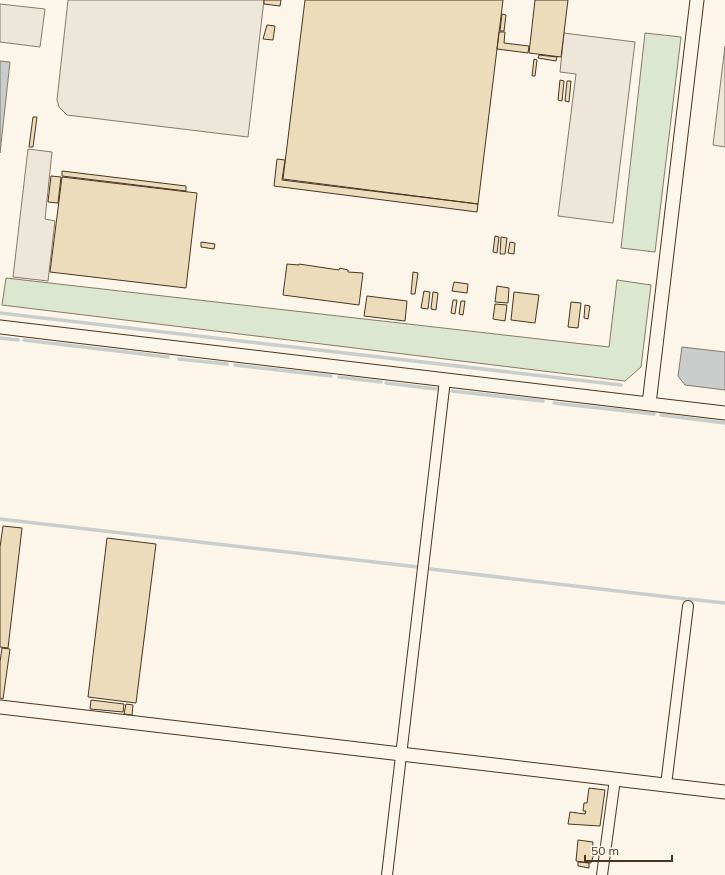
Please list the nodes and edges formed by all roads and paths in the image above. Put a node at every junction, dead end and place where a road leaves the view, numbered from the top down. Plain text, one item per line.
1 (697, 0) edge
2 (0, 327) edge
3 (445, 380) junction
4 (649, 404) junction
5 (725, 413) edge
6 (688, 606) dead end
7 (0, 707) edge
8 (401, 754) junction
9 (615, 779) junction
10 (666, 785) junction
11 (725, 792) edge
12 (387, 875) edge
13 (602, 875) edge

1 - 4 street
2 - 3 street
3 - 4 street
3 - 8 street
4 - 5 street
6 - 10 street
7 - 8 street
8 - 9 street
8 - 12 street
9 - 10 street
9 - 13 street
10 - 11 street

